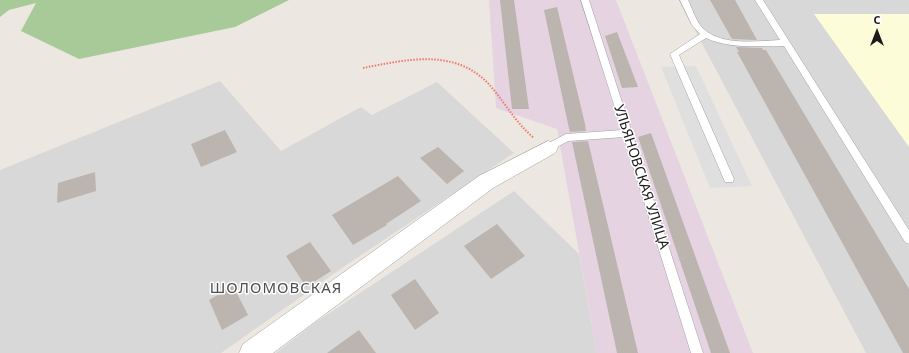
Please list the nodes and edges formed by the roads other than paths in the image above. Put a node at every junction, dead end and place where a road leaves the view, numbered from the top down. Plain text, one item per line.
1 (585, 0) edge
2 (684, 0) edge
3 (759, 0) edge
4 (706, 34) junction
5 (786, 43) junction
6 (627, 133) junction
7 (548, 148) joint
8 (729, 179) dead end
9 (909, 238) edge
10 (252, 353) edge
11 (697, 353) edge

1 - 6 lane, УЛЬЯНОВСКАЯ УЛИЦА
2 - 4 lane
3 - 5 lane
4 - 5 lane
4 - 8 lane
5 - 9 lane
6 - 7 lane
6 - 11 lane, УЛЬЯНОВСКАЯ УЛИЦА
7 - 10 street

